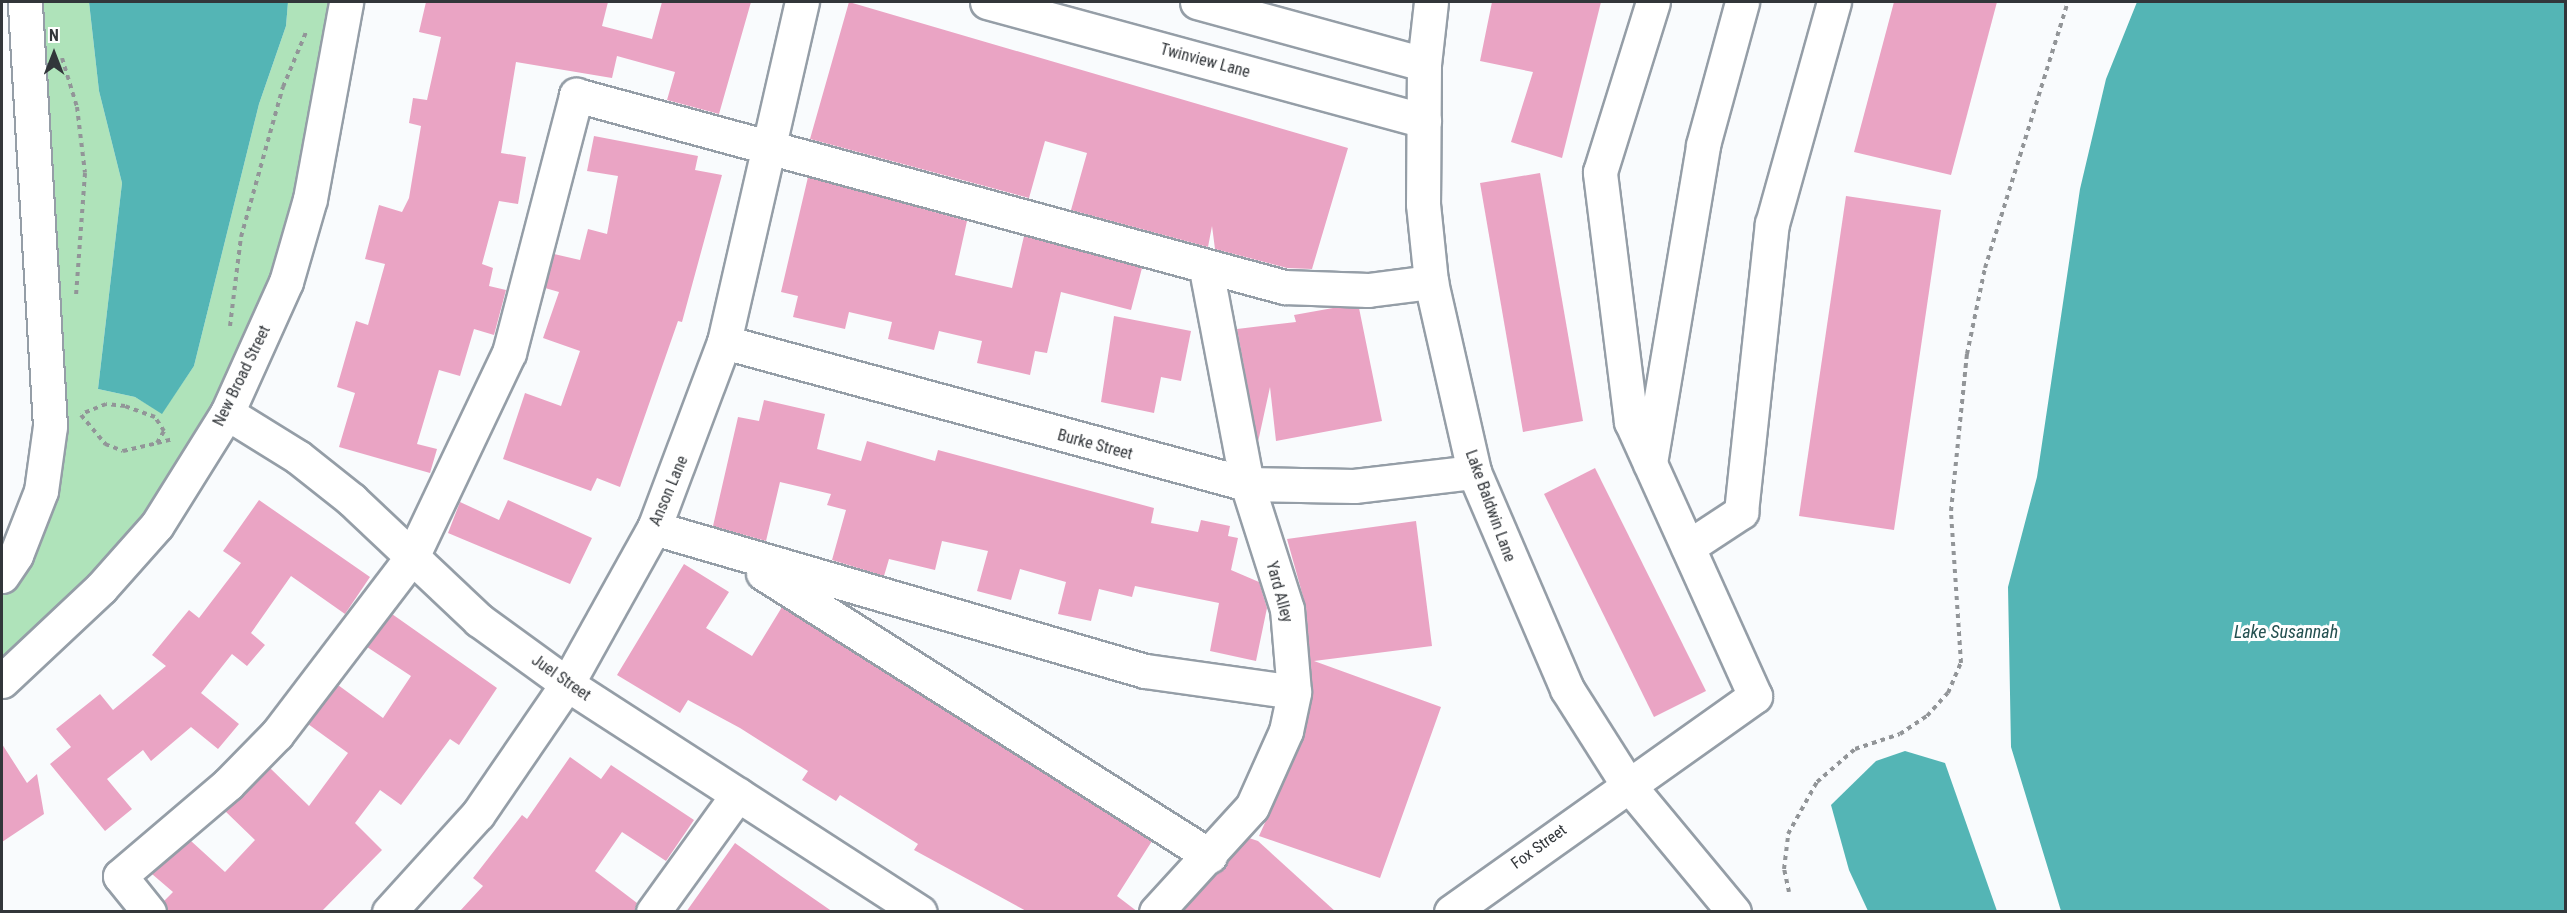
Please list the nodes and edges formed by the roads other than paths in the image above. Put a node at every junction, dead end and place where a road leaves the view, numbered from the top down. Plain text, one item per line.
1 (25, 2) edge
2 (346, 2) edge
3 (802, 2) edge
4 (987, 2) edge
5 (1197, 2) edge
6 (1431, 2) edge
7 (1653, 2) edge
8 (1742, 2) edge
9 (1834, 2) edge
10 (1424, 64) junction
11 (1424, 121) junction
12 (772, 149) junction
13 (1206, 269) junction
14 (1431, 282) junction
15 (724, 342) junction
16 (227, 413) junction
17 (1650, 463) junction
18 (1474, 472) junction
19 (1247, 484) junction
20 (654, 528) junction
21 (1688, 547) junction
22 (726, 550) junction
23 (412, 557) junction
24 (2, 576) edge
25 (2, 681) edge
26 (567, 684) junction
27 (1294, 692) junction
28 (1626, 782) junction
29 (738, 794) junction
30 (1210, 856) junction
31 (912, 909) edge
32 (149, 912) edge
33 (389, 912) edge
34 (653, 912) edge
35 (1156, 912) edge
36 (1451, 912) edge
37 (1734, 912) edge

1 - 24 street
2 - 16 street, New Broad Street
3 - 12 street, Anson Lane
4 - 11 street, Twinview Lane
5 - 10 street
6 - 10 street, Lake Baldwin Lane
7 - 17 street
8 - 17 street
9 - 21 street
10 - 11 street, Lake Baldwin Lane
11 - 14 street, Lake Baldwin Lane
12 - 13 street
12 - 15 street, Anson Lane
12 - 23 street
13 - 14 street
13 - 19 street, Yard Alley
14 - 18 street, Lake Baldwin Lane
15 - 19 street, Burke Street
15 - 20 street, Anson Lane
16 - 23 street, Juel Street
16 - 25 street, New Broad Street
17 - 21 street
18 - 19 street, Burke Street
18 - 28 street, Lake Baldwin Lane
19 - 27 street, Yard Alley
20 - 22 street
20 - 26 street, Anson Lane
21 - 28 street, Fox Street
22 - 27 street
22 - 30 street
23 - 26 street, Juel Street
23 - 32 street
26 - 29 street, Juel Street
26 - 33 street, Anson Lane
27 - 30 street, Yard Alley
28 - 36 street, Fox Street
28 - 37 street, Lake Baldwin Lane
29 - 31 street, Juel Street
29 - 34 street
30 - 35 street, Yard Alley

